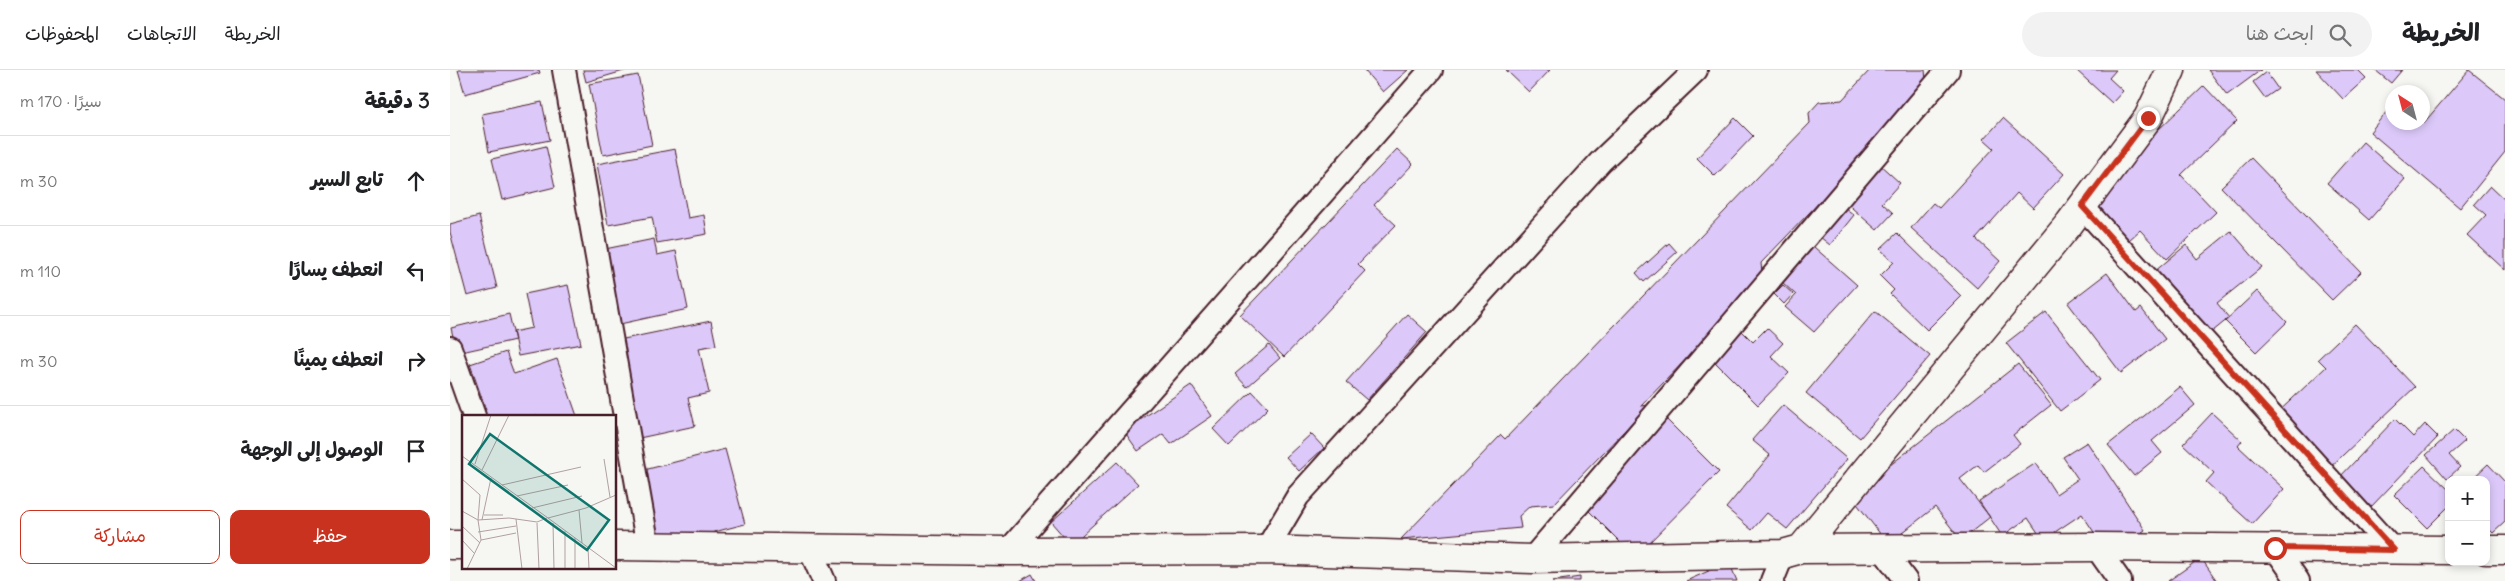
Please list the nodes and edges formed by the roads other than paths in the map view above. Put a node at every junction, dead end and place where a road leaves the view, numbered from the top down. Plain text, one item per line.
1 (564, 70) edge
2 (1431, 70) edge
3 (1696, 70) edge
4 (1948, 70) edge
5 (2172, 70) edge
6 (2082, 206) junction
7 (450, 348) edge
8 (474, 415) edge
9 (616, 546) edge
10 (648, 546) junction
11 (2096, 547) junction
12 (2275, 548) junction
13 (810, 549) junction
14 (1266, 550) junction
15 (1882, 550) junction
16 (2394, 550) junction
17 (2445, 550) edge
18 (1008, 551) junction
19 (1792, 552) junction
20 (1532, 559) junction
21 (824, 581) edge
22 (1772, 581) edge
23 (1906, 581) edge
24 (2120, 581) edge
25 (2298, 581) edge

1 - 10 street
2 - 18 street
3 - 14 street
4 - 20 street
5 - 6 street
6 - 16 street
6 - 19 street
7 - 8 street
9 - 10 street
10 - 13 street
11 - 12 street
11 - 15 street
11 - 24 street
12 - 16 street
12 - 25 street
13 - 18 street
13 - 21 street
14 - 18 street
14 - 20 street
15 - 19 street
15 - 23 street
16 - 17 street
19 - 20 street
19 - 22 street

